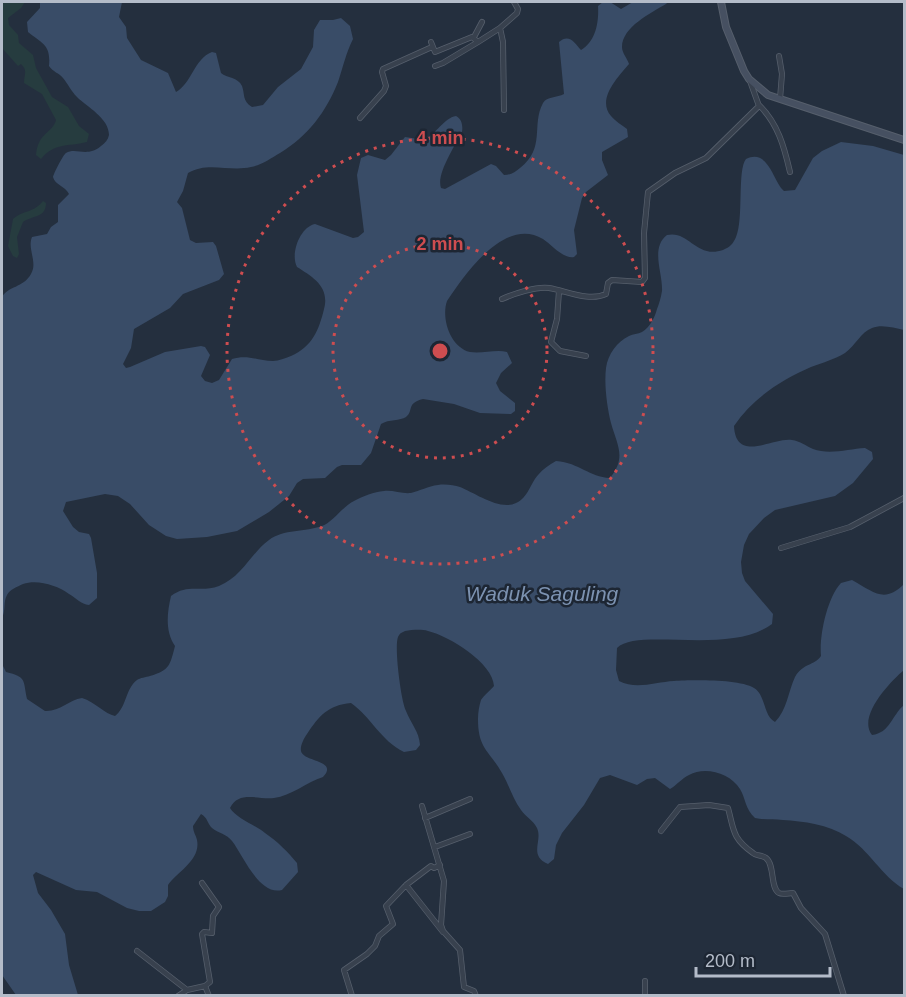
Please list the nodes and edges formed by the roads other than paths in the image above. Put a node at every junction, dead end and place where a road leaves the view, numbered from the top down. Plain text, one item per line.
1 (514, 2) edge
2 (721, 2) edge
3 (482, 22) dead end
4 (500, 28) junction
5 (474, 37) junction
6 (478, 42) junction
7 (433, 47) junction
8 (779, 56) dead end
9 (749, 79) junction
10 (780, 99) junction
11 (759, 105) junction
12 (504, 110) dead end
13 (360, 118) dead end
14 (904, 140) edge
15 (790, 172) dead end
16 (559, 291) junction
17 (502, 299) dead end
18 (586, 356) dead end
19 (904, 498) edge
20 (781, 548) dead end
21 (471, 799) dead end
22 (422, 806) dead end
23 (425, 818) junction
24 (661, 831) dead end
25 (471, 834) dead end
26 (435, 847) junction
27 (440, 866) junction
28 (202, 883) dead end
29 (406, 885) junction
30 (446, 933) junction
31 (137, 951) dead end
32 (645, 981) dead end
33 (205, 986) junction
34 (187, 990) junction
35 (178, 996) edge
36 (209, 996) edge
37 (352, 996) edge
38 (476, 996) edge
39 (645, 996) edge
40 (844, 996) edge

1 - 4 street
2 - 9 main road
3 - 5 street
4 - 6 street
4 - 12 street
5 - 6 street
5 - 7 street
6 - 7 street
7 - 13 street
8 - 10 street
9 - 10 main road
9 - 11 street
10 - 14 main road
11 - 15 street
11 - 16 street
16 - 17 street
16 - 18 street
19 - 20 street
21 - 23 street
22 - 23 street
23 - 26 street
24 - 40 street
25 - 26 street
26 - 27 street
27 - 29 street
27 - 30 street
28 - 33 street
29 - 30 street
29 - 37 street
30 - 38 street
31 - 34 street
32 - 39 street
33 - 34 street
33 - 36 street
34 - 35 street

